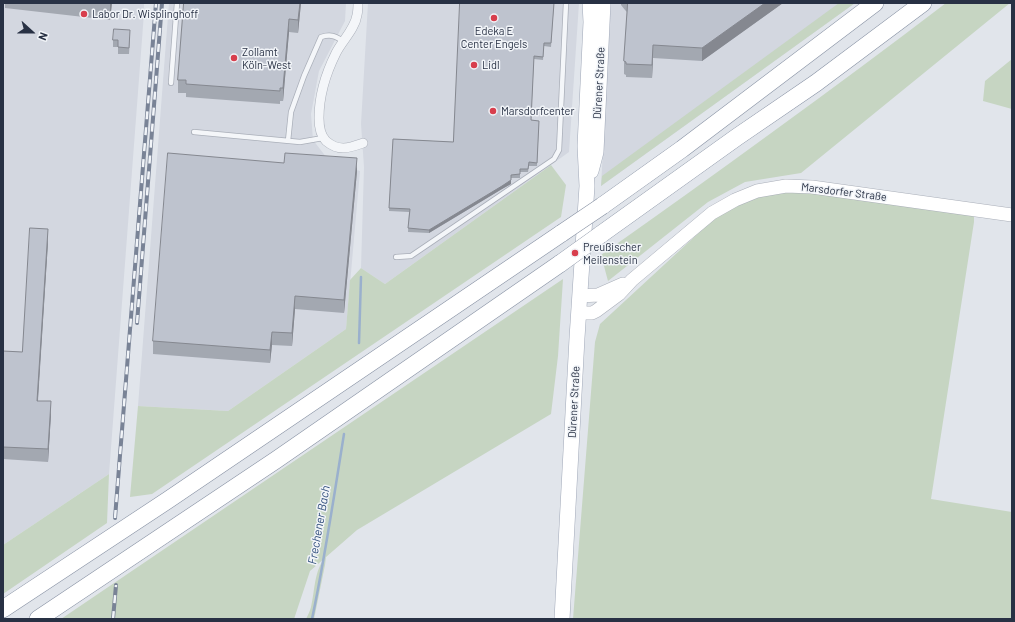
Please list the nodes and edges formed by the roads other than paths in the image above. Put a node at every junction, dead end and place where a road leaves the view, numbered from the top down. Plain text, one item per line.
1 (177, 3) edge
2 (358, 3) edge
3 (566, 3) edge
4 (590, 3) edge
5 (603, 3) edge
6 (875, 3) edge
7 (922, 3) edge
8 (343, 41) junction
9 (171, 83) dead end
10 (194, 132) dead end
11 (323, 138) junction
12 (288, 141) junction
13 (363, 143) dead end
14 (587, 186) junction
15 (1012, 215) edge
16 (396, 257) dead end
17 (632, 280) junction
18 (580, 296) junction
19 (579, 313) junction
20 (3, 609) edge
21 (38, 619) edge
22 (562, 619) edge

1 - 9 lane
2 - 8 street
3 - 16 lane
4 - 14 main road, Dürener Straße
5 - 14 main road, Dürener Straße
6 - 20 highway, bridge
7 - 21 highway, bridge
8 - 11 street
8 - 12 lane
10 - 12 lane
11 - 12 lane
11 - 13 street
14 - 18 main road, Dürener Straße
15 - 17 street, Marsdorfer Straße
17 - 18 street, Marsdorfer Straße
17 - 19 street, Marsdorfer Straße
18 - 19 main road, Dürener Straße
19 - 22 main road, Dürener Straße

